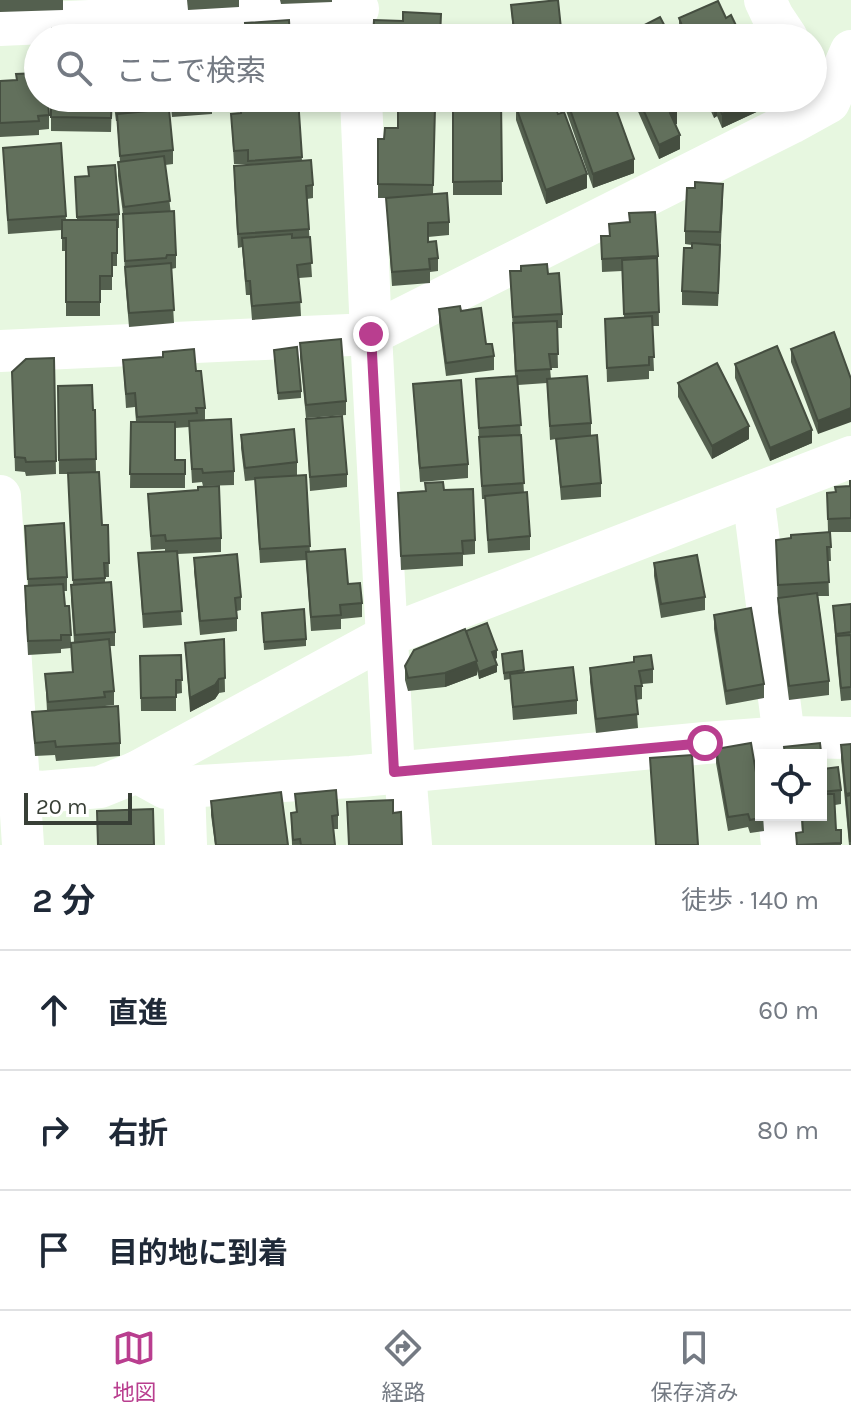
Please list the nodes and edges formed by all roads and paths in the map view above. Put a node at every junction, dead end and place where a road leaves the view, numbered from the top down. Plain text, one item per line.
1 (765, 0) edge
2 (358, 16) edge
3 (24, 24) edge
4 (40, 24) edge
5 (779, 24) edge
6 (0, 25) edge
7 (851, 51) edge
8 (831, 97) edge
9 (362, 112) edge
10 (808, 112) edge
11 (371, 334) junction
12 (0, 351) edge
13 (851, 457) edge
14 (753, 495) junction
15 (0, 496) edge
16 (387, 636) junction
17 (851, 738) edge
18 (777, 743) edge
19 (137, 772) junction
20 (400, 772) junction
21 (9, 787) edge
22 (184, 787) junction
23 (780, 821) edge
24 (23, 845) edge
25 (186, 845) edge
26 (411, 845) edge
27 (782, 845) edge

1 - 5 street
2 - 4 street
3 - 6 street
7 - 8 street
9 - 11 street
10 - 11 street
11 - 12 street
11 - 16 street
13 - 14 street
14 - 16 street
14 - 18 street
15 - 21 street
16 - 19 street
16 - 20 street
17 - 18 street
18 - 20 street
19 - 21 street
19 - 22 street
20 - 22 street
20 - 26 street
21 - 24 street
22 - 25 street
23 - 27 street

